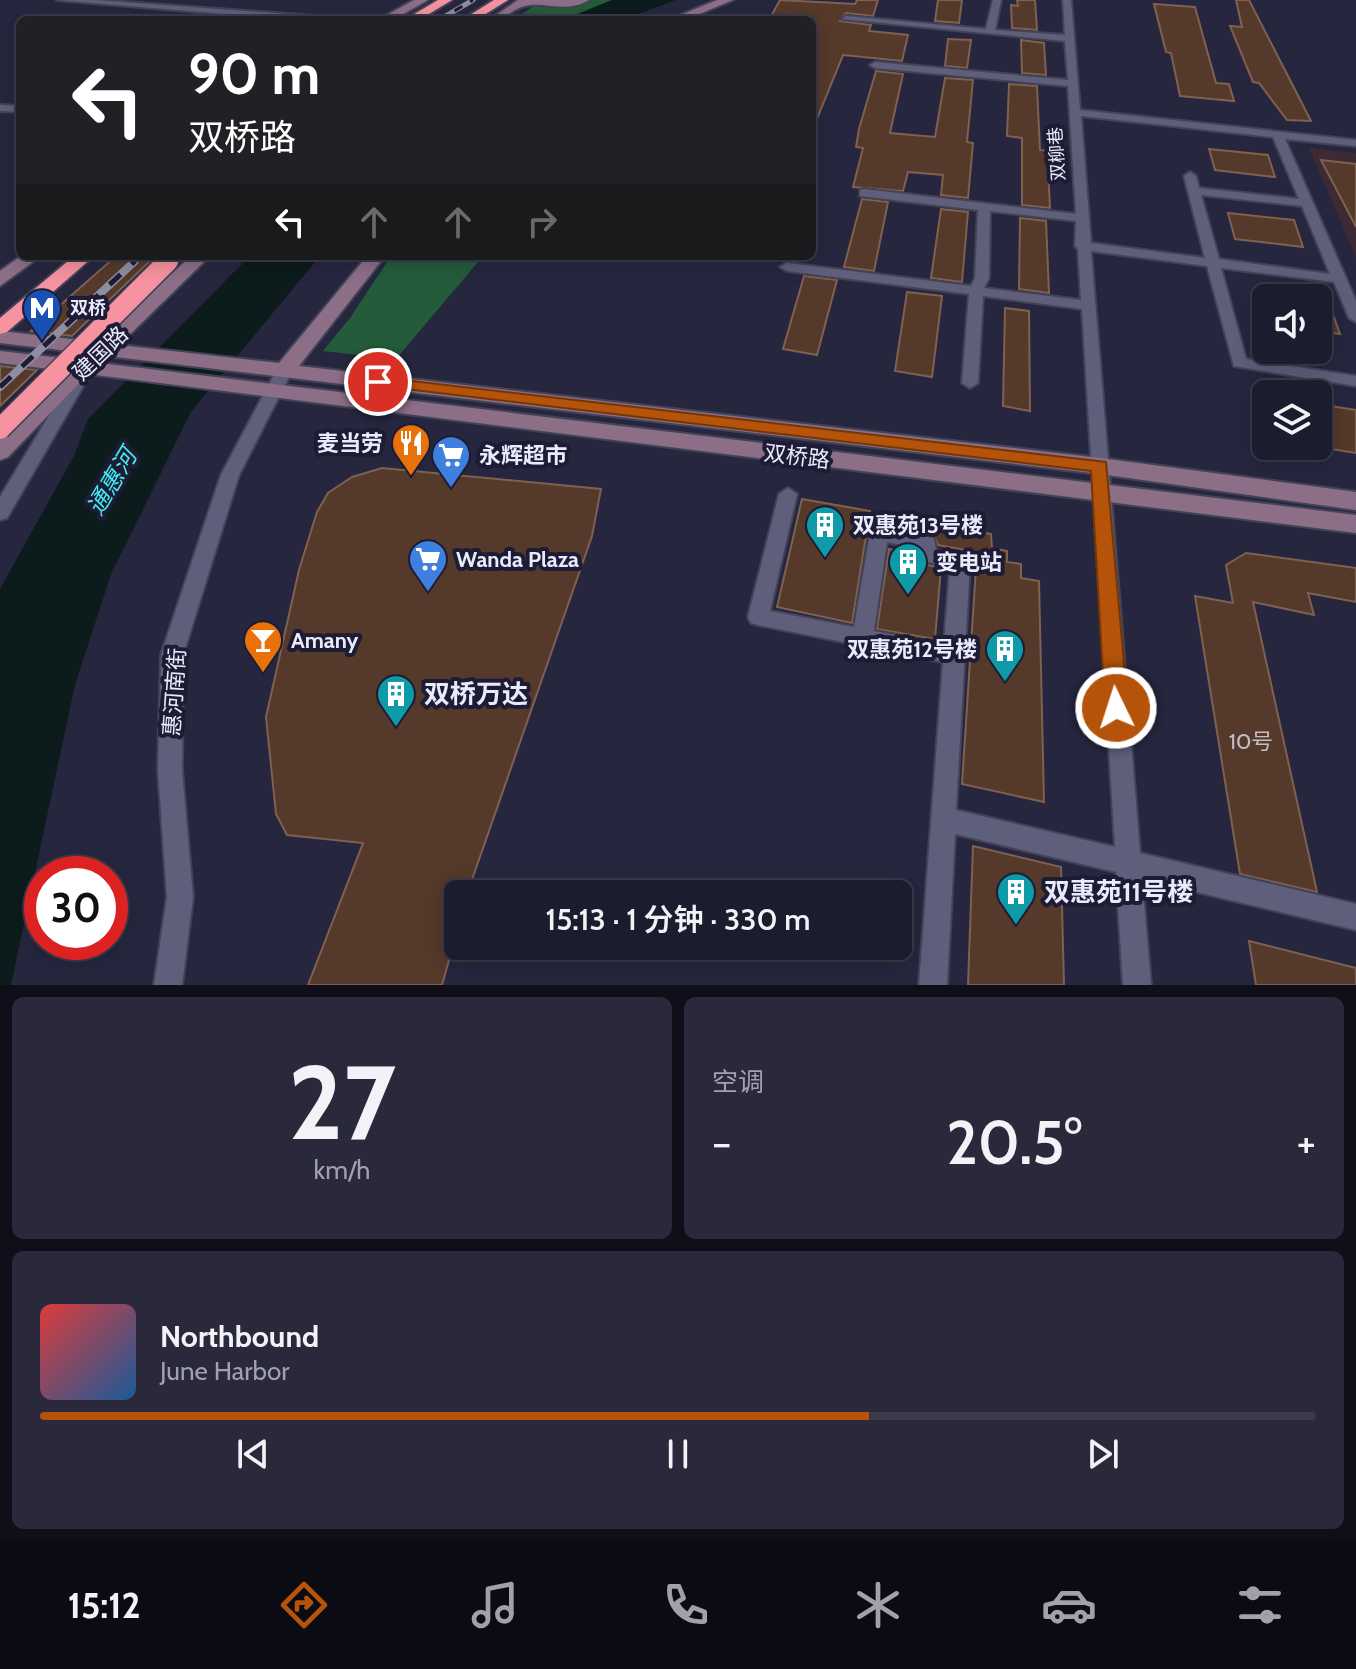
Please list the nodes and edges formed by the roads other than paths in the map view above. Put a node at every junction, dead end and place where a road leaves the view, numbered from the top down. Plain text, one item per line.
1 (61, 0) edge
2 (422, 0) edge
3 (446, 0) edge
4 (502, 0) edge
5 (583, 0) edge
6 (727, 0) edge
7 (997, 0) edge
8 (1067, 0) edge
9 (524, 1) edge
10 (276, 16) edge
11 (392, 16) edge
12 (417, 16) edge
13 (475, 16) edge
14 (501, 16) edge
15 (685, 16) edge
16 (846, 19) dead end
17 (990, 32) junction
18 (1068, 38) junction
19 (875, 65) dead end
20 (1071, 83) junction
21 (1073, 112) junction
22 (1278, 135) junction
23 (1356, 143) edge
24 (864, 193) dead end
25 (1306, 203) junction
26 (984, 207) junction
27 (1080, 218) junction
28 (1082, 246) junction
29 (27, 260) edge
30 (80, 260) edge
31 (169, 260) edge
32 (197, 260) edge
33 (373, 260) edge
34 (1213, 263) junction
35 (787, 267) dead end
36 (1339, 279) junction
37 (0, 280) edge
38 (976, 291) junction
39 (1086, 305) junction
40 (1356, 318) edge
41 (0, 328) edge
42 (0, 337) edge
43 (106, 348) junction
44 (0, 357) edge
45 (85, 369) junction
46 (284, 371) junction
47 (1356, 381) edge
48 (970, 383) dead end
49 (272, 393) junction
50 (0, 429) edge
51 (0, 452) edge
52 (1100, 466) junction
53 (1102, 492) junction
54 (788, 494) dead end
55 (1356, 501) edge
56 (0, 513) edge
57 (1356, 524) edge
58 (863, 638) junction
59 (954, 655) junction
60 (943, 819) junction
61 (1126, 862) junction
62 (1356, 917) edge
63 (168, 985) edge
64 (933, 985) edge
65 (1137, 985) edge

1 - 10 street
2 - 11 main road
3 - 12 highway
4 - 13 highway
5 - 9 main road
6 - 15 main road
7 - 17 street
8 - 18 street, 双柳巷
9 - 14 main road
16 - 17 street
17 - 18 street
18 - 20 street, 双柳巷
19 - 20 street
20 - 21 street, 双柳巷
21 - 22 street
21 - 27 street, 双柳巷
22 - 23 street
22 - 25 street
24 - 26 street
25 - 34 street
25 - 36 street
26 - 27 street
26 - 38 street
27 - 28 street, 双柳巷
28 - 34 street
28 - 39 street, 双柳巷
29 - 37 main road
30 - 41 highway
31 - 50 highway, bridge
32 - 43 main road, 建国路
33 - 46 main road
34 - 36 street
34 - 47 street
35 - 38 street
36 - 40 street
38 - 39 street
38 - 48 street
39 - 52 street, 双柳巷
42 - 43 main road, 双桥路
43 - 45 main road, 建国路
43 - 46 main road, 双桥路
44 - 45 main road, 双桥路
45 - 49 main road, 双桥路
45 - 51 main road, 建国路
45 - 56 street
46 - 49 street, 惠河南街
46 - 52 main road, 双桥路
49 - 53 main road, 双桥路
49 - 63 street, 惠河南街
52 - 53 street, 双柳巷
52 - 55 main road, 双桥路
53 - 57 main road, 双桥路
53 - 61 street, 双柳巷
54 - 58 street
58 - 59 street
58 - 59 street
59 - 60 street
60 - 61 street
60 - 64 street
61 - 62 street
61 - 65 street, 双柳巷

